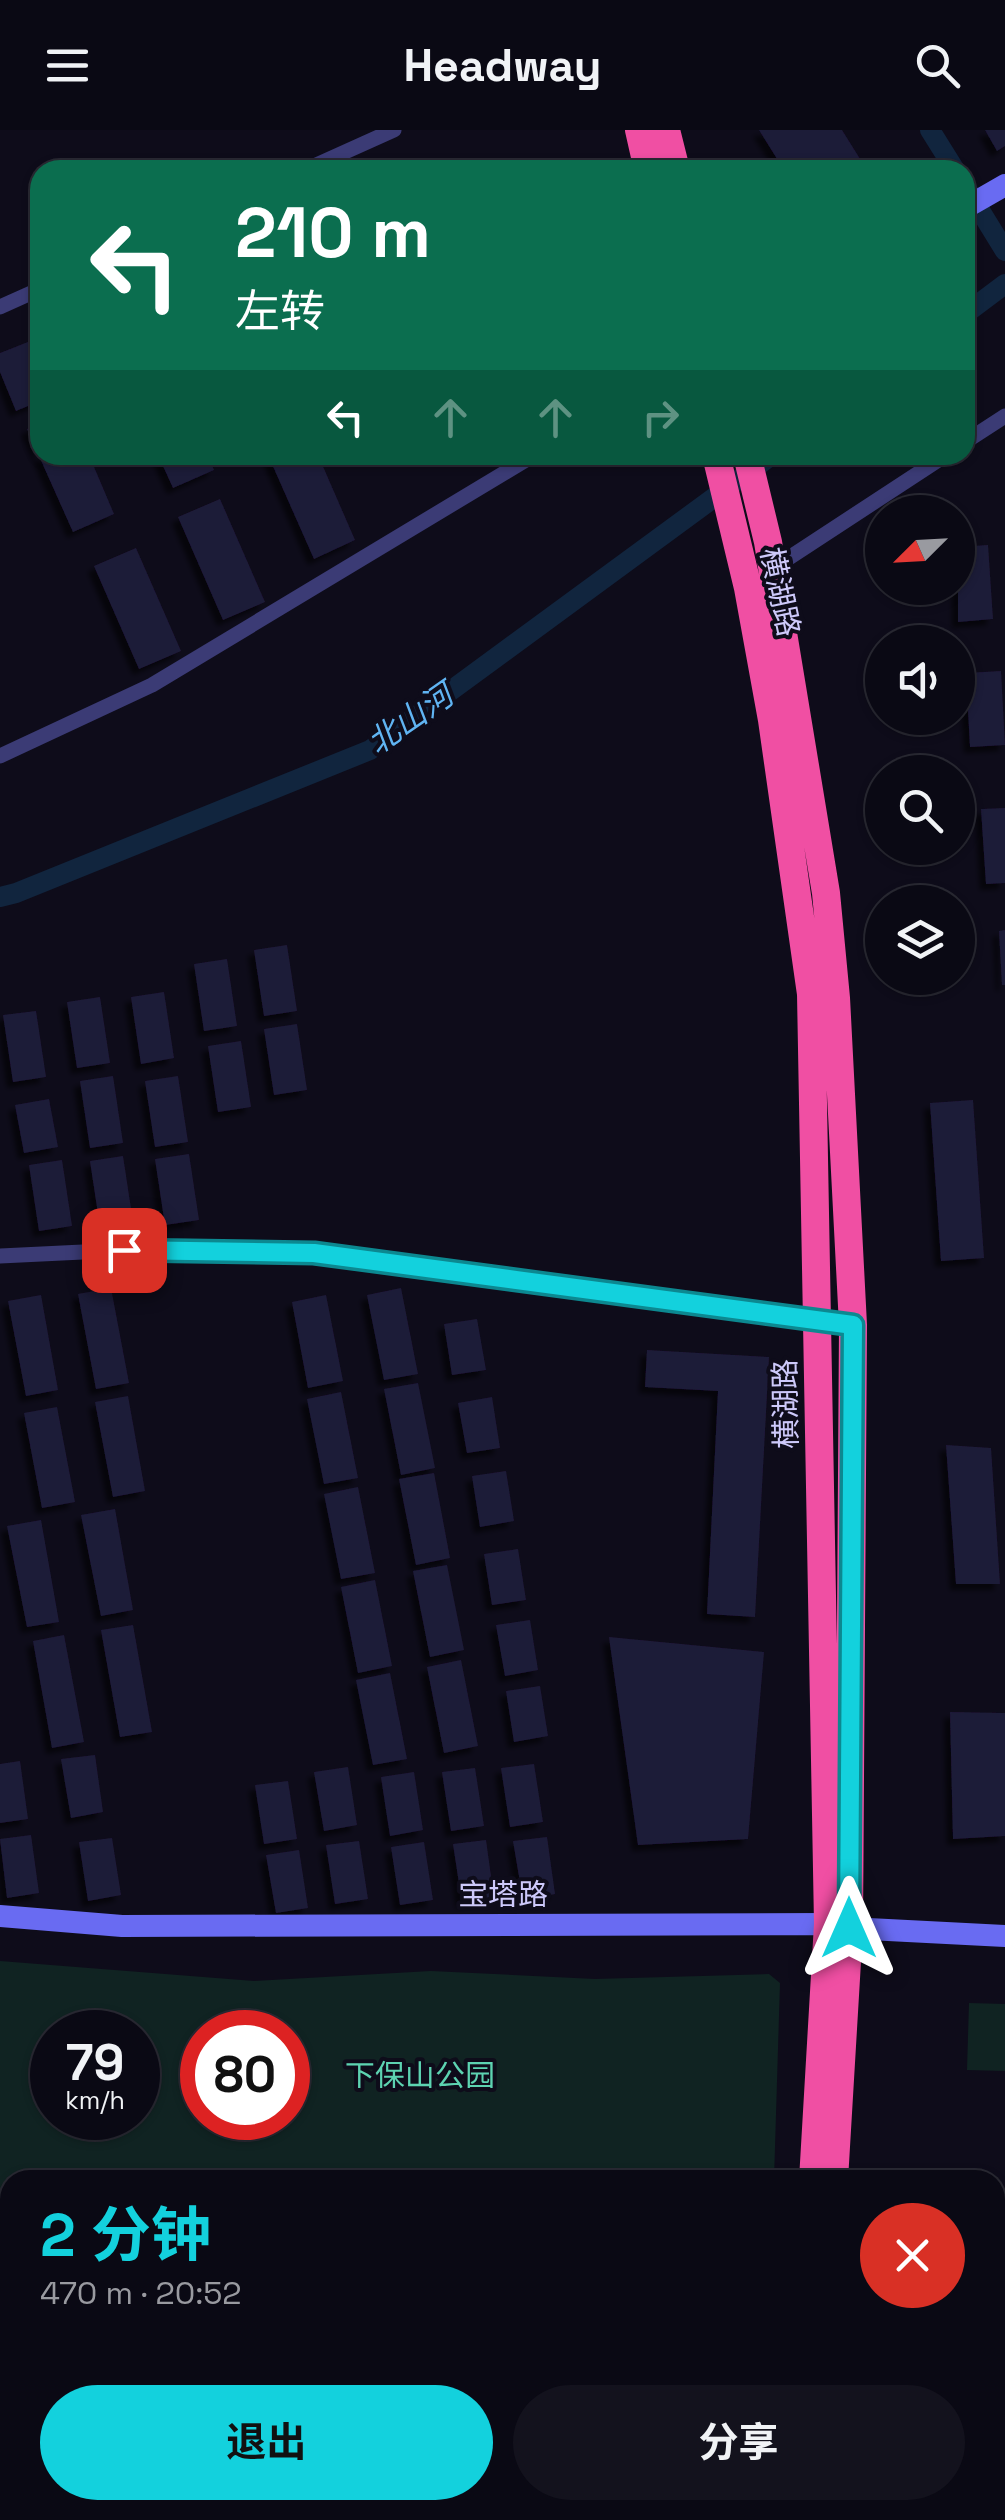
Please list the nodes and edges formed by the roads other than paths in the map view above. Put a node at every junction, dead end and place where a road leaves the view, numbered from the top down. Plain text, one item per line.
1 (394, 130) edge
2 (638, 130) edge
3 (666, 130) edge
4 (326, 160) edge
5 (646, 160) edge
6 (674, 160) edge
7 (1005, 185) edge
8 (975, 202) edge
9 (30, 294) edge
10 (0, 307) edge
11 (1005, 416) edge
12 (975, 436) edge
13 (517, 465) edge
14 (718, 465) edge
15 (749, 465) edge
16 (928, 465) edge
17 (770, 555) junction
18 (0, 756) edge
19 (0, 1256) edge
20 (817, 1321) junction
21 (853, 1325) junction
22 (0, 1916) edge
23 (838, 1926) junction
24 (1005, 1936) edge
25 (814, 2170) edge
26 (834, 2170) edge

1 - 4 street
2 - 5 highway
3 - 6 highway
7 - 8 street
9 - 10 street
11 - 12 street
13 - 18 street
14 - 20 highway, 横湖路
15 - 17 highway, 横湖路
16 - 17 street
17 - 21 highway, 横湖路
19 - 20 street
20 - 21 street
20 - 23 highway, 横湖路
21 - 23 highway, 横湖路
22 - 23 street, 宝塔路
23 - 24 street, 宝塔路
23 - 25 highway, 横湖路
23 - 26 highway, 横湖路

